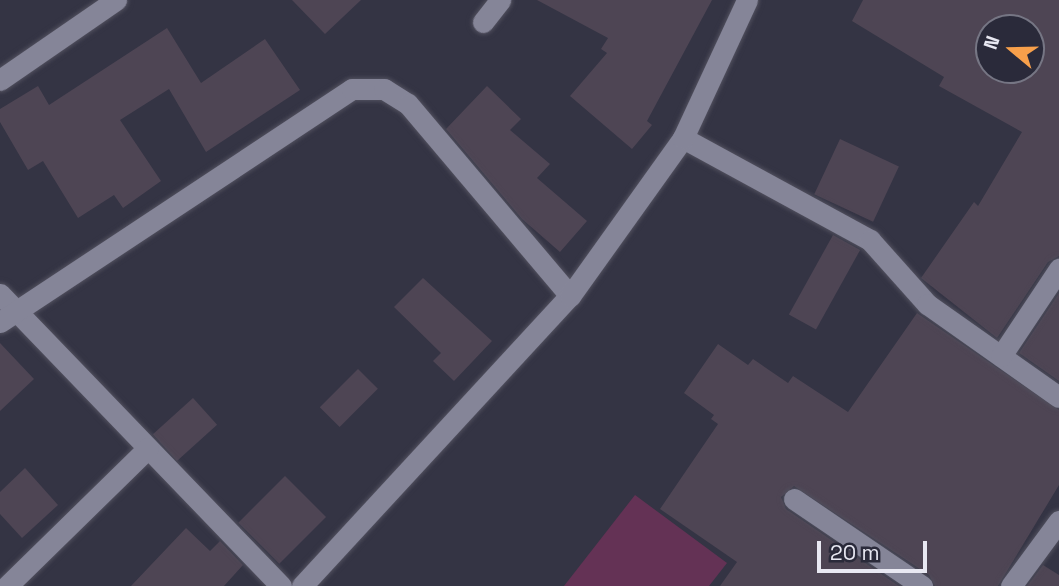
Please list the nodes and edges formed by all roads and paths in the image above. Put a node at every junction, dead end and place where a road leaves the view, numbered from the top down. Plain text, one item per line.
1 (116, 0) edge
2 (499, 0) edge
3 (747, 0) edge
4 (483, 22) dead end
5 (0, 79) edge
6 (683, 138) junction
7 (1059, 270) edge
8 (0, 294) edge
9 (570, 296) junction
10 (8, 316) edge
11 (1001, 356) junction
12 (1059, 397) edge
13 (148, 448) junction
14 (794, 499) dead end
15 (1059, 521) edge
16 (0, 581) edge
17 (6, 586) edge
18 (281, 586) edge
19 (302, 586) edge
20 (922, 586) edge
21 (1011, 586) edge

1 - 5 street
2 - 4 street
3 - 6 street
6 - 9 street
6 - 11 street
7 - 11 street
8 - 10 street
9 - 10 street
9 - 19 street
10 - 13 street
11 - 12 street
13 - 17 street
13 - 18 street
14 - 20 street
15 - 21 street
16 - 17 street

